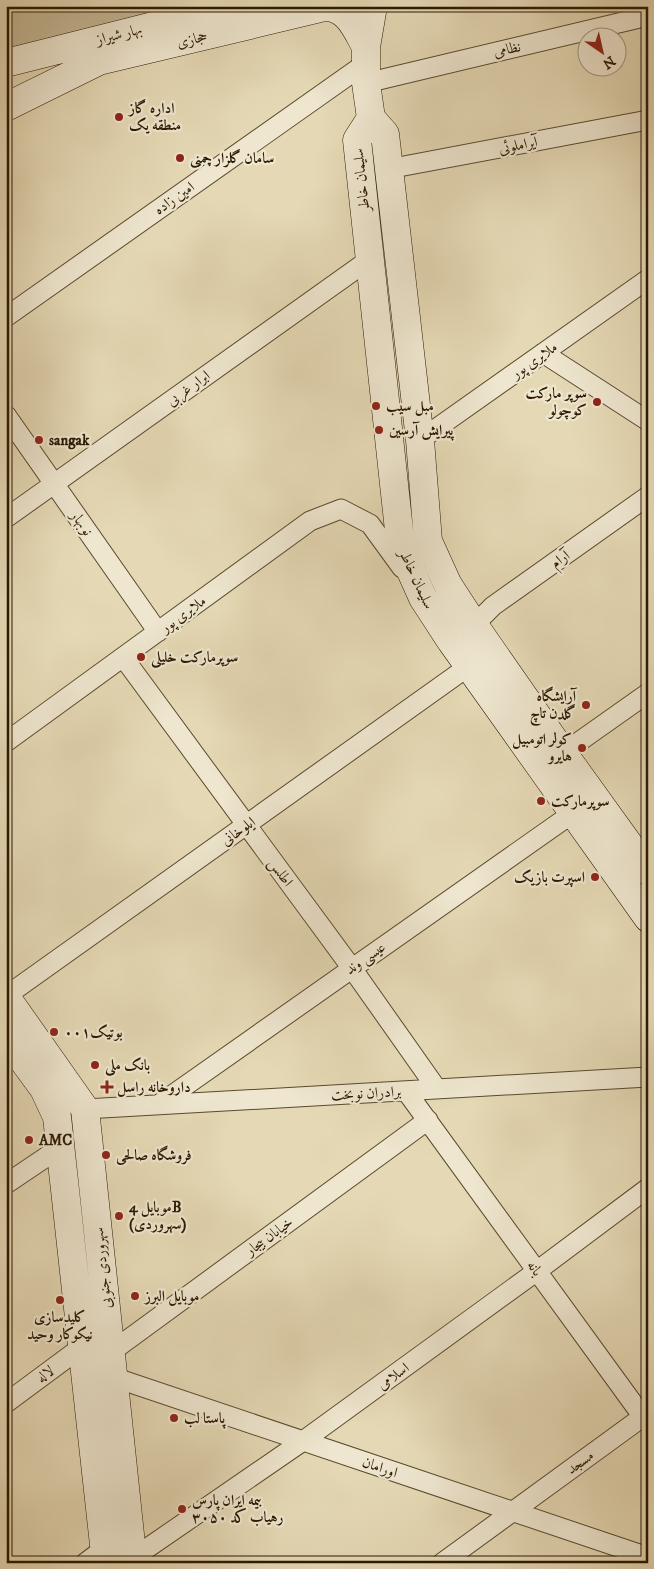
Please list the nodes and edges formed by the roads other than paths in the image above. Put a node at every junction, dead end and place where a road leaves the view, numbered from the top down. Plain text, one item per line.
1 (232, 6) edge
2 (373, 6) edge
3 (648, 16) edge
4 (6, 63) edge
5 (366, 64) junction
6 (6, 107) edge
7 (371, 118) junction
8 (648, 120) edge
9 (388, 169) junction
10 (370, 258) junction
11 (648, 279) edge
12 (6, 317) edge
13 (543, 353) junction
14 (6, 415) edge
15 (648, 421) edge
16 (420, 440) junction
17 (54, 484) junction
18 (648, 496) edge
19 (6, 518) edge
20 (423, 598) junction
21 (474, 625) junction
22 (158, 632) junction
23 (123, 657) junction
24 (468, 666) junction
25 (648, 693) edge
26 (6, 742) edge
27 (563, 753) junction
28 (573, 813) junction
29 (246, 825) junction
30 (648, 871) edge
31 (648, 918) edge
32 (351, 967) junction
33 (6, 996) edge
34 (6, 1037) edge
35 (648, 1077) edge
36 (437, 1089) junction
37 (406, 1090) junction
38 (158, 1105) junction
39 (85, 1109) junction
40 (428, 1120) junction
41 (61, 1146) junction
42 (6, 1184) edge
43 (648, 1188) edge
44 (537, 1271) junction
45 (83, 1346) junction
46 (112, 1364) junction
47 (6, 1403) edge
48 (645, 1415) edge
49 (303, 1441) junction
50 (512, 1512) junction
51 (648, 1557) edge
52 (112, 1559) edge
53 (442, 1563) edge

1 - 4 main road, بهار شیراز
2 - 5 main road
3 - 5 street, نظامی
5 - 6 main road, حجازی
5 - 7 main road, سلیمان خاطر
5 - 12 street, امین زاده
7 - 9 main road, سلیمان خاطر
7 - 10 main road, سلیمان خاطر
8 - 9 street, آیراملوئی
9 - 16 main road, سلیمان خاطر
10 - 17 street, ابرار غربی
10 - 20 main road, سلیمان خاطر
11 - 13 street, ملایری پور
13 - 15 street
13 - 16 street, ملایری پور
14 - 17 street, نوبهار
16 - 21 main road, سلیمان خاطر
17 - 19 street, ابرار غربی
17 - 22 street, نوبهار
18 - 21 street, آرام
20 - 22 street, ملایری پور
20 - 24 main road, سلیمان خاطر
21 - 27 main road, سلیمان خاطر
22 - 23 street, ملایری پور
23 - 26 street, ملایری پور
23 - 29 street, اطلس
24 - 28 main road, سلیمان خاطر
24 - 29 street, ایلوخانی
25 - 27 street
27 - 30 main road, سلیمان خاطر
28 - 31 main road, سلیمان خاطر
28 - 32 street, عیسی وند
29 - 32 street, اطلس
29 - 33 street, ایلوخانی
32 - 36 street, اطلس
32 - 38 street, عیسی وند
33 - 39 main road, سهروردی جنوبی
34 - 41 main road, سهروردی جنوبی
35 - 36 street, برادران نوبخت
36 - 37 street, برادران نوبخت
37 - 38 street, برادران نوبخت
37 - 40 street, بانه
38 - 39 street, برادران نوبخت
39 - 46 main road, سهروردی جنوبی
40 - 44 street, بانه
40 - 46 street, خیابان بیجار
41 - 42 street
41 - 45 main road, سهروردی جنوبی
43 - 44 street, اسلامی
44 - 48 street, بانه
44 - 49 street, اسلامی
45 - 47 street, لاله
45 - 52 main road, سهروردی جنوبی
46 - 49 street, اورامان
46 - 52 main road, سهروردی جنوبی
48 - 50 street, مسجد
49 - 50 street, اورامان
49 - 52 street, اسلامی
50 - 51 street, اورامان
50 - 53 street, مسجد

